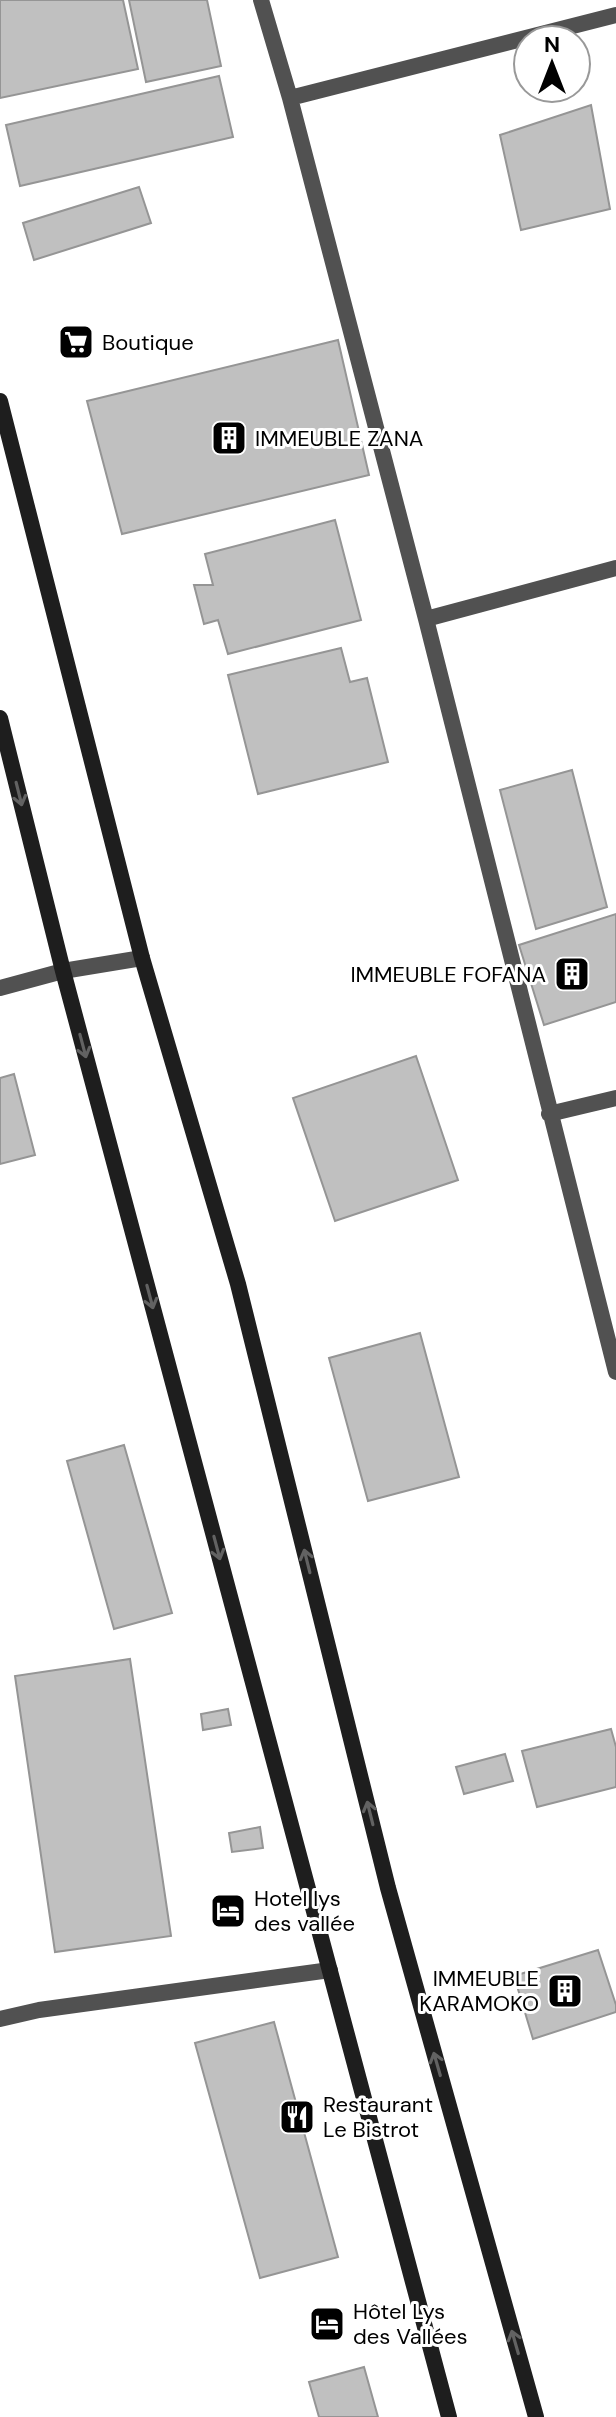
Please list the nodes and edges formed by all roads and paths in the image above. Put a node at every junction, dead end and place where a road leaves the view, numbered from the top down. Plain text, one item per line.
1 (261, 0) edge
2 (616, 15) edge
3 (290, 98) junction
4 (0, 401) edge
5 (616, 568) edge
6 (426, 619) junction
7 (0, 718) edge
8 (142, 958) junction
9 (63, 971) junction
10 (0, 988) edge
11 (616, 1098) edge
12 (549, 1114) junction
13 (616, 1372) edge
14 (330, 1970) junction
15 (0, 2019) edge
16 (449, 2417) edge
17 (536, 2417) edge

1 - 3 street
2 - 3 street
3 - 6 street
4 - 8 main road
5 - 6 street
6 - 12 street
7 -> 9 main road
8 - 9 street
17 -> 8 main road
9 - 10 street
9 -> 14 main road
11 - 12 street
12 - 13 street
14 - 15 street
14 - 16 main road

